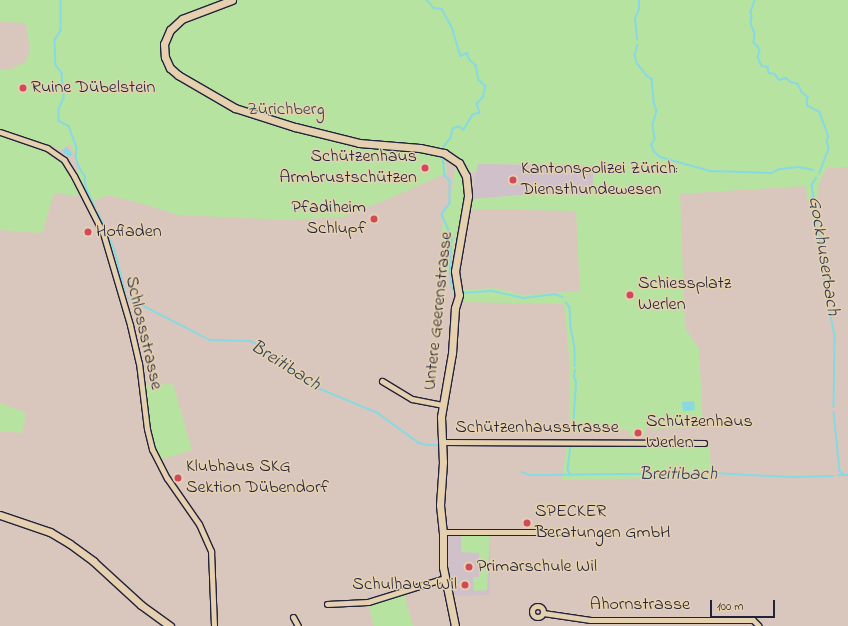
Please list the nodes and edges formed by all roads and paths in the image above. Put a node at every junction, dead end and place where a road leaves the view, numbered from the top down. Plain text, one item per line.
1 (232, 0) edge
2 (0, 132) edge
3 (382, 381) dead end
4 (443, 405) junction
5 (442, 442) junction
6 (704, 443) dead end
7 (0, 515) edge
8 (443, 532) junction
9 (560, 532) dead end
10 (445, 578) junction
11 (327, 604) dead end
12 (543, 613) dead end
13 (293, 617) dead end
14 (170, 626) edge
15 (214, 626) edge
16 (298, 626) edge
17 (455, 626) edge
18 (759, 626) edge

1 - 4 street, Untere Geerenstrasse
2 - 15 street, Schlossstrasse
3 - 4 street, Untere Geerenstrasse
4 - 5 street, Untere Geerenstrasse
5 - 6 street, Schützenhausstrasse
5 - 8 street, Untere Geerenstrasse
7 - 14 street
8 - 9 street
8 - 10 street, Untere Geerenstrasse
10 - 11 street
10 - 17 street, Untere Geerenstrasse
12 - 18 street, Ahornstrasse
13 - 16 street

